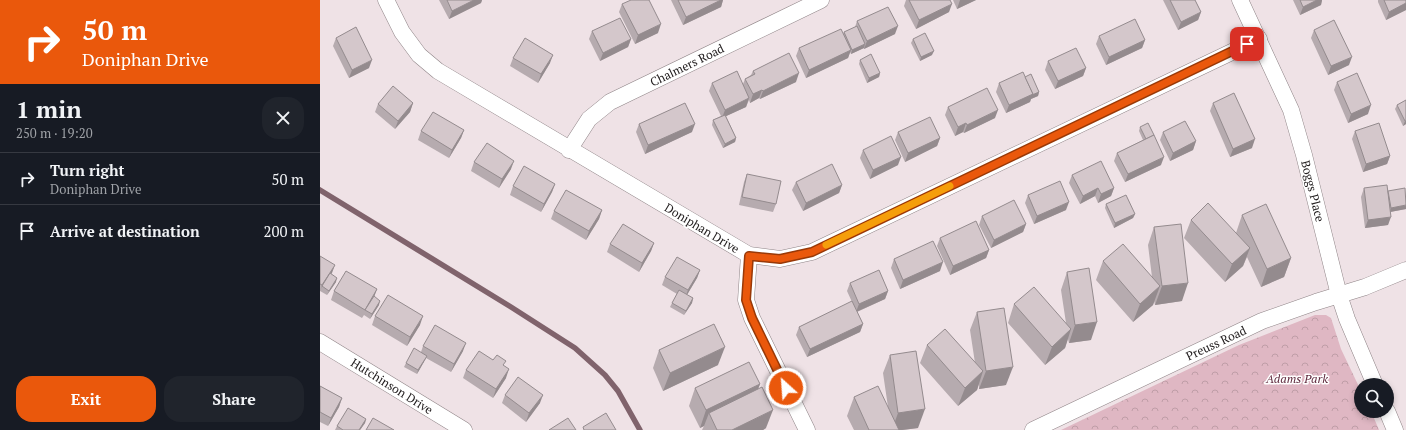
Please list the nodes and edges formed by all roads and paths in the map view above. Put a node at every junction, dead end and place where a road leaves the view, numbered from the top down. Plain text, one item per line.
1 (386, 0) edge
2 (821, 0) edge
3 (1240, 0) edge
4 (1259, 39) junction
5 (569, 150) junction
6 (749, 256) junction
7 (1406, 270) edge
8 (1339, 295) junction
9 (320, 342) edge
10 (1372, 378) edge
11 (1389, 418) edge
12 (461, 429) edge
13 (807, 430) edge
14 (1033, 430) edge
15 (1395, 430) edge

1 - 5 street, Doniphan Drive
2 - 5 street, Chalmers Road
3 - 4 street, Boggs Place
4 - 6 street, Doniphan Drive
4 - 8 street, Boggs Place
5 - 6 street, Doniphan Drive
6 - 13 street
7 - 8 street, Preuss Road
8 - 10 street, Boggs Place
8 - 14 street, Preuss Road
9 - 12 street, Hutchinson Drive
11 - 15 street

